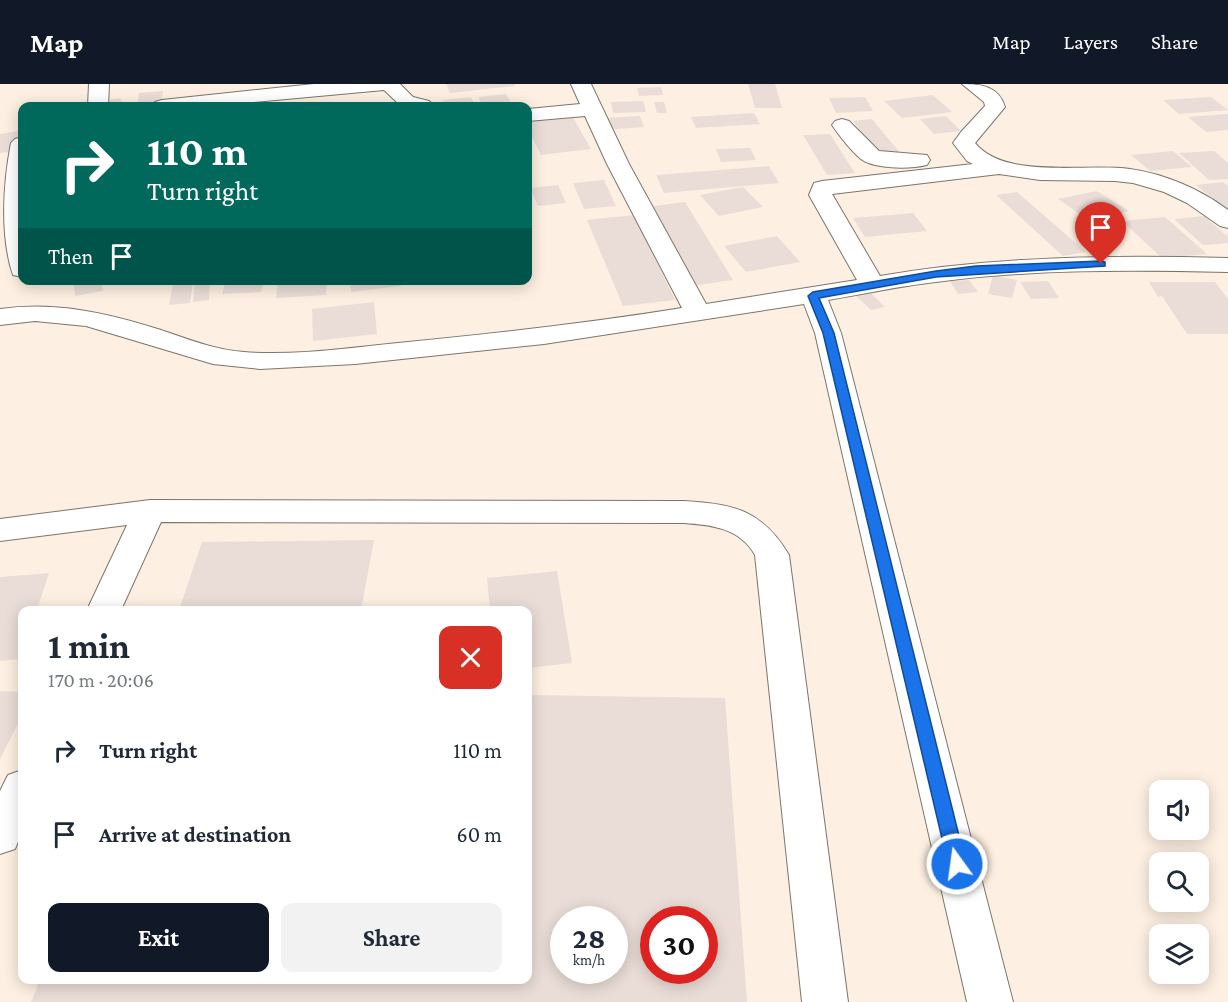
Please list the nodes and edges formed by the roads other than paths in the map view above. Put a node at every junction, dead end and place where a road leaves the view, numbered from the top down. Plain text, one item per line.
1 (99, 84) edge
2 (581, 84) edge
3 (972, 84) edge
4 (98, 102) edge
5 (196, 102) edge
6 (411, 102) edge
7 (592, 109) junction
8 (532, 115) edge
9 (842, 125) dead end
10 (18, 164) edge
11 (989, 165) junction
12 (1228, 220) edge
13 (18, 260) edge
14 (1228, 265) edge
15 (29, 285) edge
16 (873, 285) junction
17 (813, 296) junction
18 (40, 312) junction
19 (698, 313) junction
20 (0, 316) edge
21 (150, 511) junction
22 (0, 530) edge
23 (106, 606) edge
24 (18, 796) edge
25 (0, 836) edge
26 (825, 1002) edge
27 (990, 1002) edge

1 - 4 street
2 - 7 street
3 - 11 street
5 - 6 street
7 - 8 street
7 - 19 street
9 - 11 street
10 - 13 street
11 - 12 street
11 - 16 street
14 - 16 street
15 - 18 street
16 - 17 street
17 - 19 street
17 - 27 street
18 - 19 street
18 - 20 street
21 - 22 street
21 - 23 street
21 - 26 street
24 - 25 street

